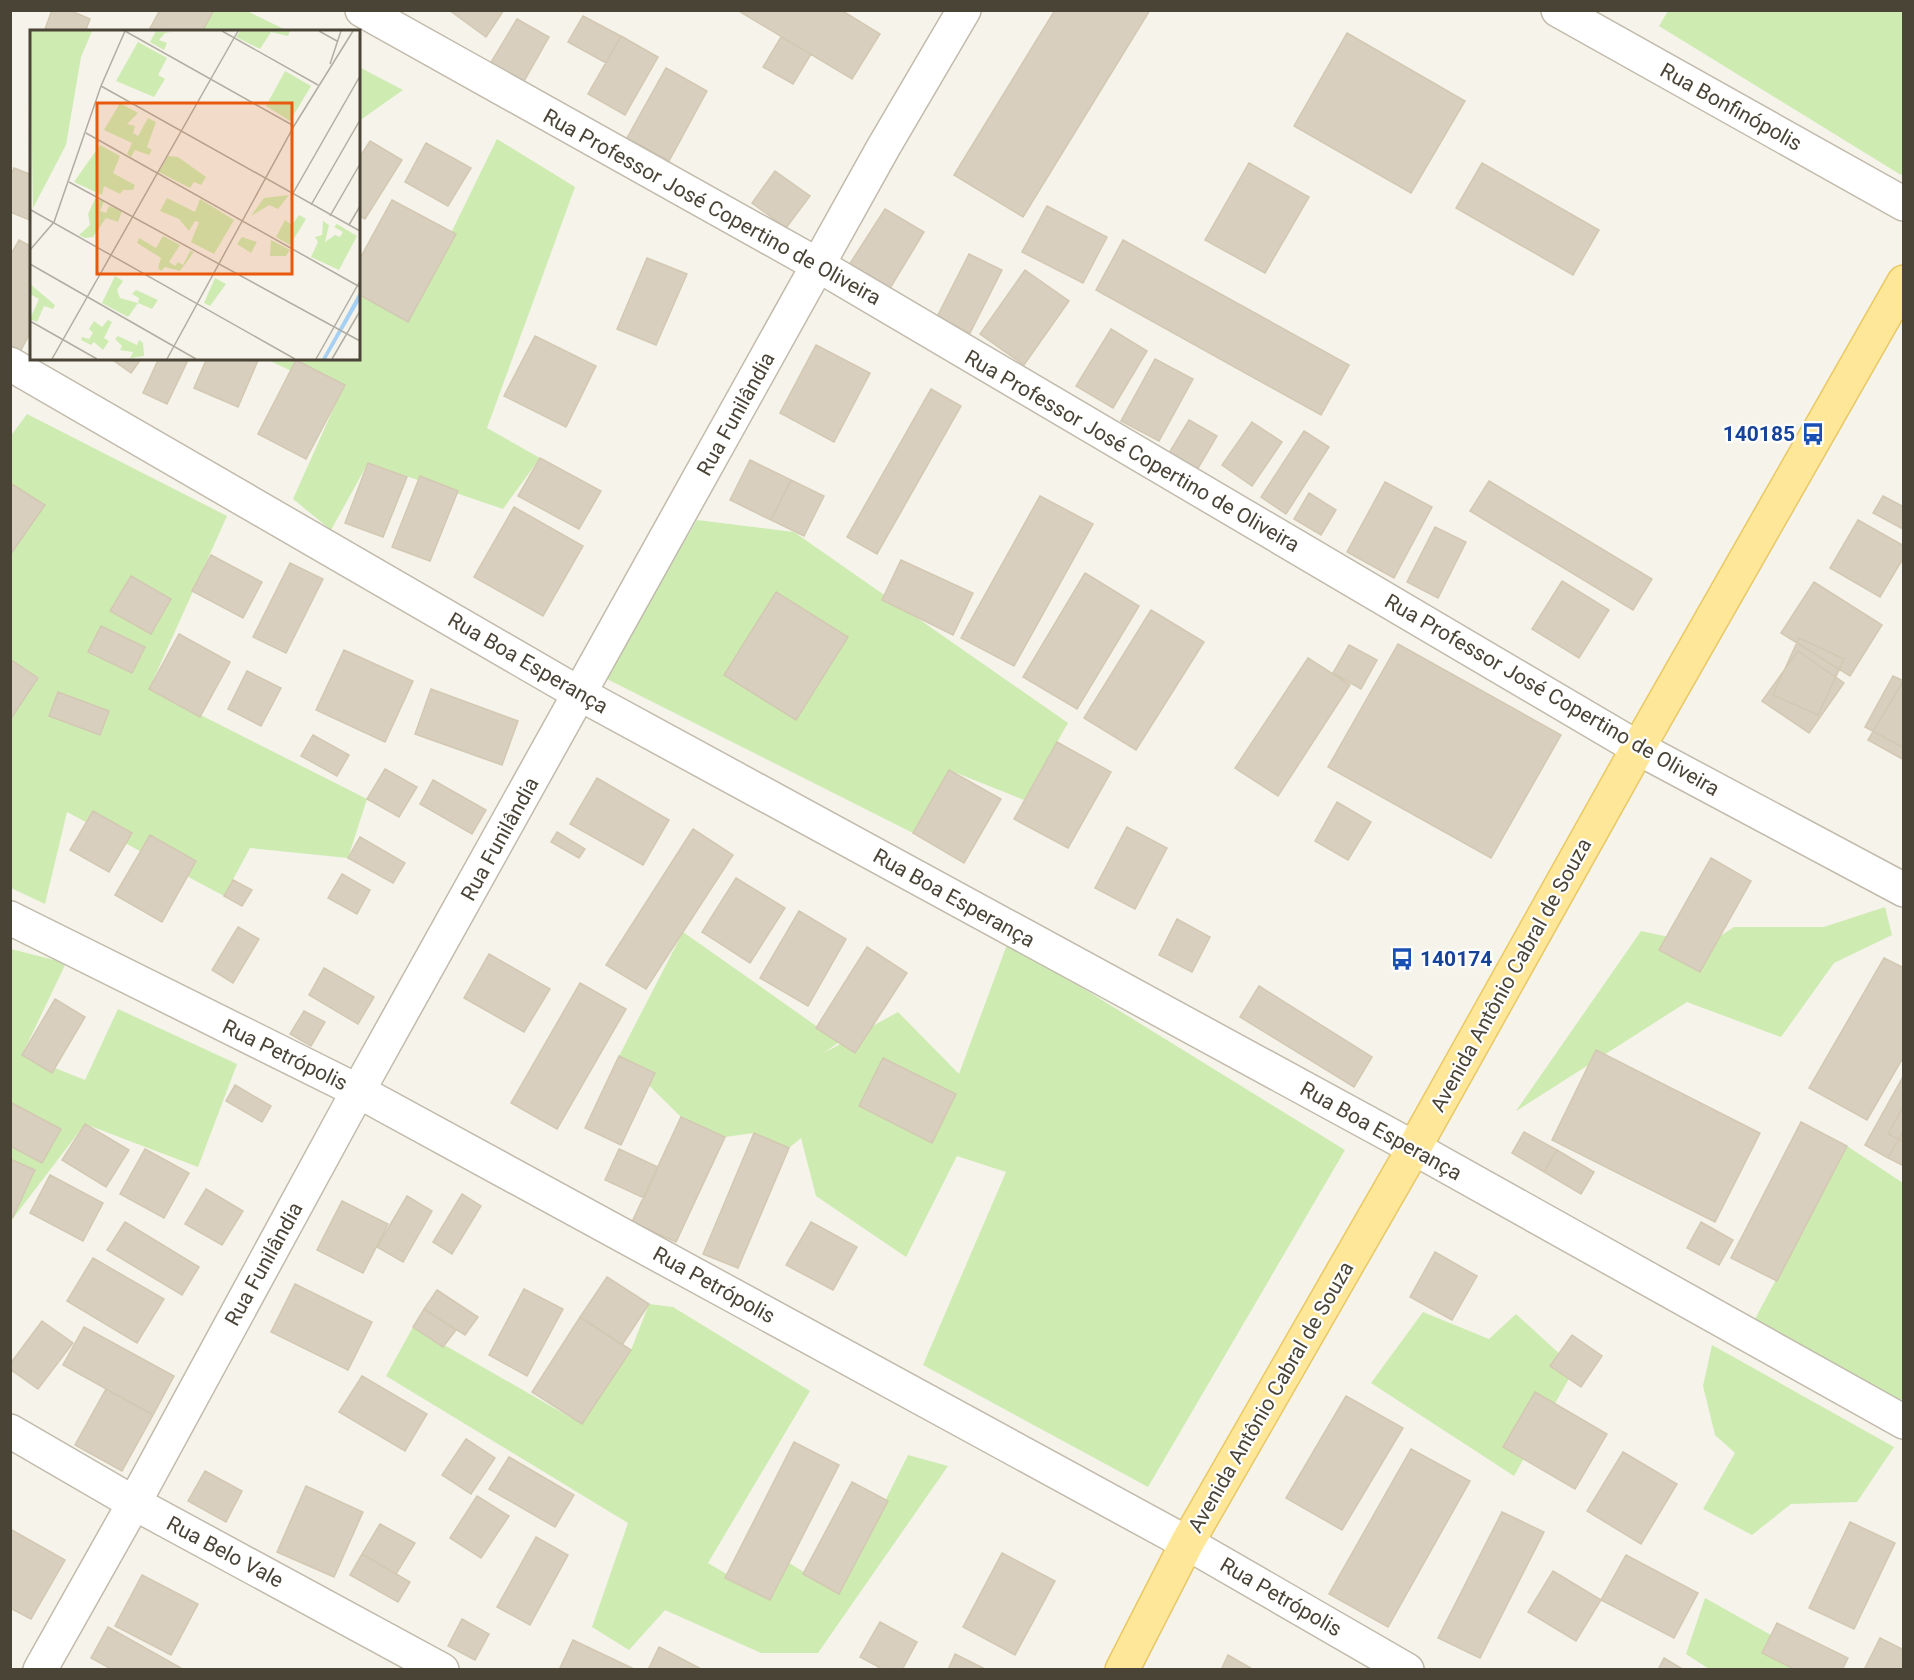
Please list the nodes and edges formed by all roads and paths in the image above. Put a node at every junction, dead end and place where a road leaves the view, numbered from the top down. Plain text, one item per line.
1 (362, 10) edge
2 (964, 10) edge
3 (1558, 10) edge
4 (1904, 204) edge
5 (818, 265) junction
6 (1904, 282) edge
7 (10, 364) edge
8 (580, 694) junction
9 (1638, 748) junction
10 (1904, 890) edge
11 (10, 918) edge
12 (358, 1091) junction
13 (1414, 1148) junction
14 (1904, 1422) edge
15 (10, 1431) edge
16 (134, 1503) junction
17 (1187, 1543) junction
18 (40, 1670) edge
19 (442, 1670) edge
20 (1122, 1670) edge
21 (1407, 1670) edge

1 - 5 street, Rua Professor José Copertino de Oliveira
2 - 5 street, Rua Funilândia
3 - 4 street, Rua Bonfinópolis
5 - 8 street, Rua Funilândia
5 - 9 street, Rua Professor José Copertino de Oliveira
6 - 9 main road, Avenida Antônio Cabral de Souza
7 - 8 street, Rua Boa Esperança
8 - 12 street, Rua Funilândia
8 - 13 street, Rua Boa Esperança
9 - 10 street, Rua Professor José Copertino de Oliveira
9 - 13 main road, Avenida Antônio Cabral de Souza
11 - 12 street, Rua Petrópolis
12 - 16 street, Rua Funilândia
12 - 17 street, Rua Petrópolis
13 - 14 street, Rua Boa Esperança
13 - 17 main road, Avenida Antônio Cabral de Souza
15 - 16 street, Rua Belo Vale
16 - 18 street, Rua Funilândia
16 - 19 street, Rua Belo Vale
17 - 20 main road, Avenida Antônio Cabral de Souza
17 - 21 street, Rua Petrópolis

